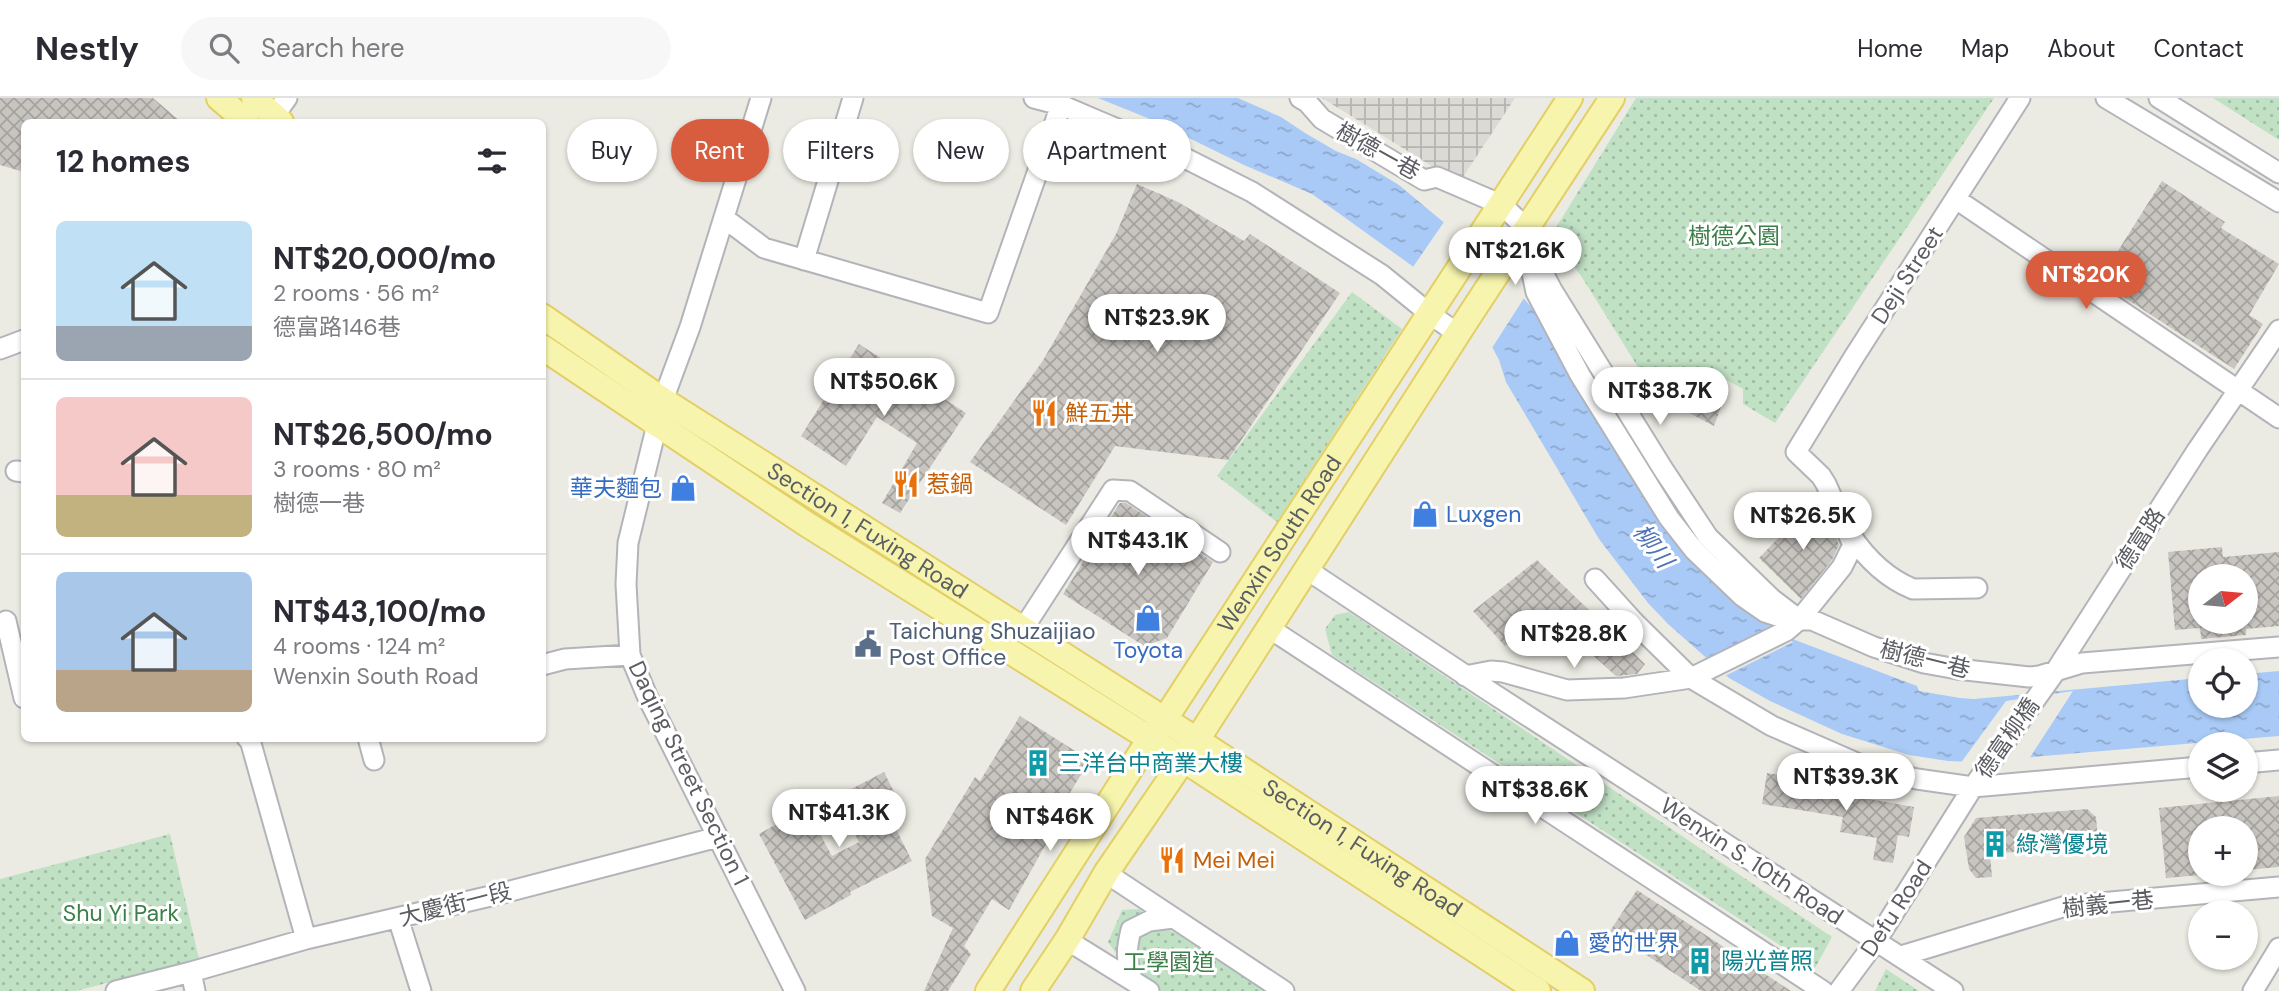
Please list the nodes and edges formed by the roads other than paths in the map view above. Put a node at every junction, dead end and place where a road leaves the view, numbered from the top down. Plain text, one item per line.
1 (219, 98) edge
2 (254, 98) edge
3 (761, 98) edge
4 (853, 98) edge
5 (1034, 98) edge
6 (1300, 98) edge
7 (1570, 98) edge
8 (1612, 98) edge
9 (2020, 98) edge
10 (2106, 98) edge
11 (2159, 98) edge
12 (1061, 105) junction
13 (279, 115) edge
14 (244, 119) edge
15 (2279, 173) edge
16 (1956, 199) junction
17 (2279, 202) edge
18 (1502, 205) junction
19 (723, 218) junction
20 (1527, 229) junction
21 (804, 260) junction
22 (1434, 306) junction
23 (546, 319) edge
24 (1462, 327) junction
25 (2279, 330) edge
26 (21, 341) edge
27 (0, 349) edge
28 (546, 349) edge
29 (2239, 390) junction
30 (660, 411) junction
31 (2279, 418) edge
32 (1845, 527) junction
33 (1220, 552) dead end
34 (1306, 569) junction
35 (1595, 579) dead end
36 (1978, 588) dead end
37 (10, 619) edge
38 (1793, 625) junction
39 (1269, 628) junction
40 (1023, 629) junction
41 (2279, 647) edge
42 (630, 655) junction
43 (546, 664) edge
44 (2054, 672) junction
45 (1699, 675) junction
46 (1465, 676) junction
47 (21, 681) edge
48 (2042, 689) joint
49 (1165, 719) junction
50 (1149, 740) junction
51 (250, 742) edge
52 (369, 742) edge
53 (1190, 750) junction
54 (374, 760) dead end
55 (2279, 760) edge
56 (2258, 762) edge
57 (2188, 767) edge
58 (1973, 787) junction
59 (718, 837) junction
60 (1106, 873) junction
61 (2279, 887) edge
62 (398, 918) junction
63 (1172, 918) junction
64 (306, 939) junction
65 (1067, 940) junction
66 (1876, 941) junction
67 (2279, 948) edge
68 (1901, 956) junction
69 (1132, 979) junction
70 (193, 982) edge
71 (116, 991) edge
72 (421, 991) edge
73 (795, 991) edge
74 (988, 991) edge
75 (1033, 991) edge
76 (1149, 991) edge
77 (1284, 991) edge
78 (1538, 991) edge
79 (1582, 991) edge
80 (1823, 991) edge
81 (1839, 991) edge
82 (1953, 991) edge
83 (2253, 991) edge

1 - 14 main road
2 - 13 main road
3 - 19 street, Daqing Street Section 1
4 - 21 street
5 - 12 street
6 - 18 street, 樹德一巷
7 - 18 main road, Wenxin South Road
8 - 20 main road, Wenxin South Road
9 - 16 street, Deji Street
10 - 17 street
11 - 15 street
12 - 21 street
12 - 22 street
16 - 29 street
16 - 32 street, Deji Street
18 - 20 street
18 - 22 main road, Wenxin South Road
19 - 21 street
19 - 30 street, Daqing Street Section 1
20 - 24 main road, Wenxin South Road
20 - 38 street, 樹德一巷
22 - 24 street
22 - 49 main road, Wenxin South Road
23 - 30 main road, Section 1, Fuxing Road
24 - 34 main road, Wenxin South Road
25 - 29 street
26 - 27 street
28 - 30 main road, Section 1, Fuxing Road
29 - 31 street
29 - 44 street, 德富路
30 - 40 main road, Section 1, Fuxing Road
30 - 42 street, Daqing Street Section 1
30 - 50 main road, Section 1, Fuxing Road
32 - 36 street
32 - 38 street
33 - 40 street
34 - 39 main road, Wenxin South Road
34 - 46 street, Wenxin S. 10th Road
35 - 45 street
37 - 47 street
38 - 44 street, 樹德一巷
38 - 45 street
39 - 53 main road, Wenxin South Road
39 - 80 street
40 - 49 main road, Section 1, Fuxing Road
41 - 44 street, 樹德一巷
42 - 43 street
42 - 59 street, Daqing Street Section 1
44 - 48 street, 德富路
45 - 46 street
45 - 58 street
46 - 66 street, Wenxin S. 10th Road
48 - 58 street, 德富柳橋
49 - 50 main road, Wenxin South Road
49 - 53 main road, Section 1, Fuxing Road
50 - 53 main road, Section 1, Fuxing Road
50 - 74 main road, Wenxin South Road
51 - 64 street
52 - 54 street
53 - 60 main road, Wenxin South Road
53 - 78 main road, Section 1, Fuxing Road
53 - 79 main road, Section 1, Fuxing Road
55 - 56 street
57 - 58 street
58 - 66 street, Defu Road
59 - 62 street, 大慶街一段
59 - 73 street, Daqing Street Section 1
60 - 63 street
60 - 65 main road, Wenxin South Road
61 - 68 street, 樹義一巷
62 - 64 street, 大慶街一段
62 - 72 street
63 - 69 street
63 - 77 street
64 - 70 street, 大慶街一段
65 - 69 street
65 - 75 main road, Wenxin South Road
66 - 68 street, Wenxin S. 10th Road
66 - 81 street, Defu Road
67 - 83 street
68 - 82 street, Wenxin S. 10th Road
69 - 76 street
70 - 71 street, 大慶街一段

